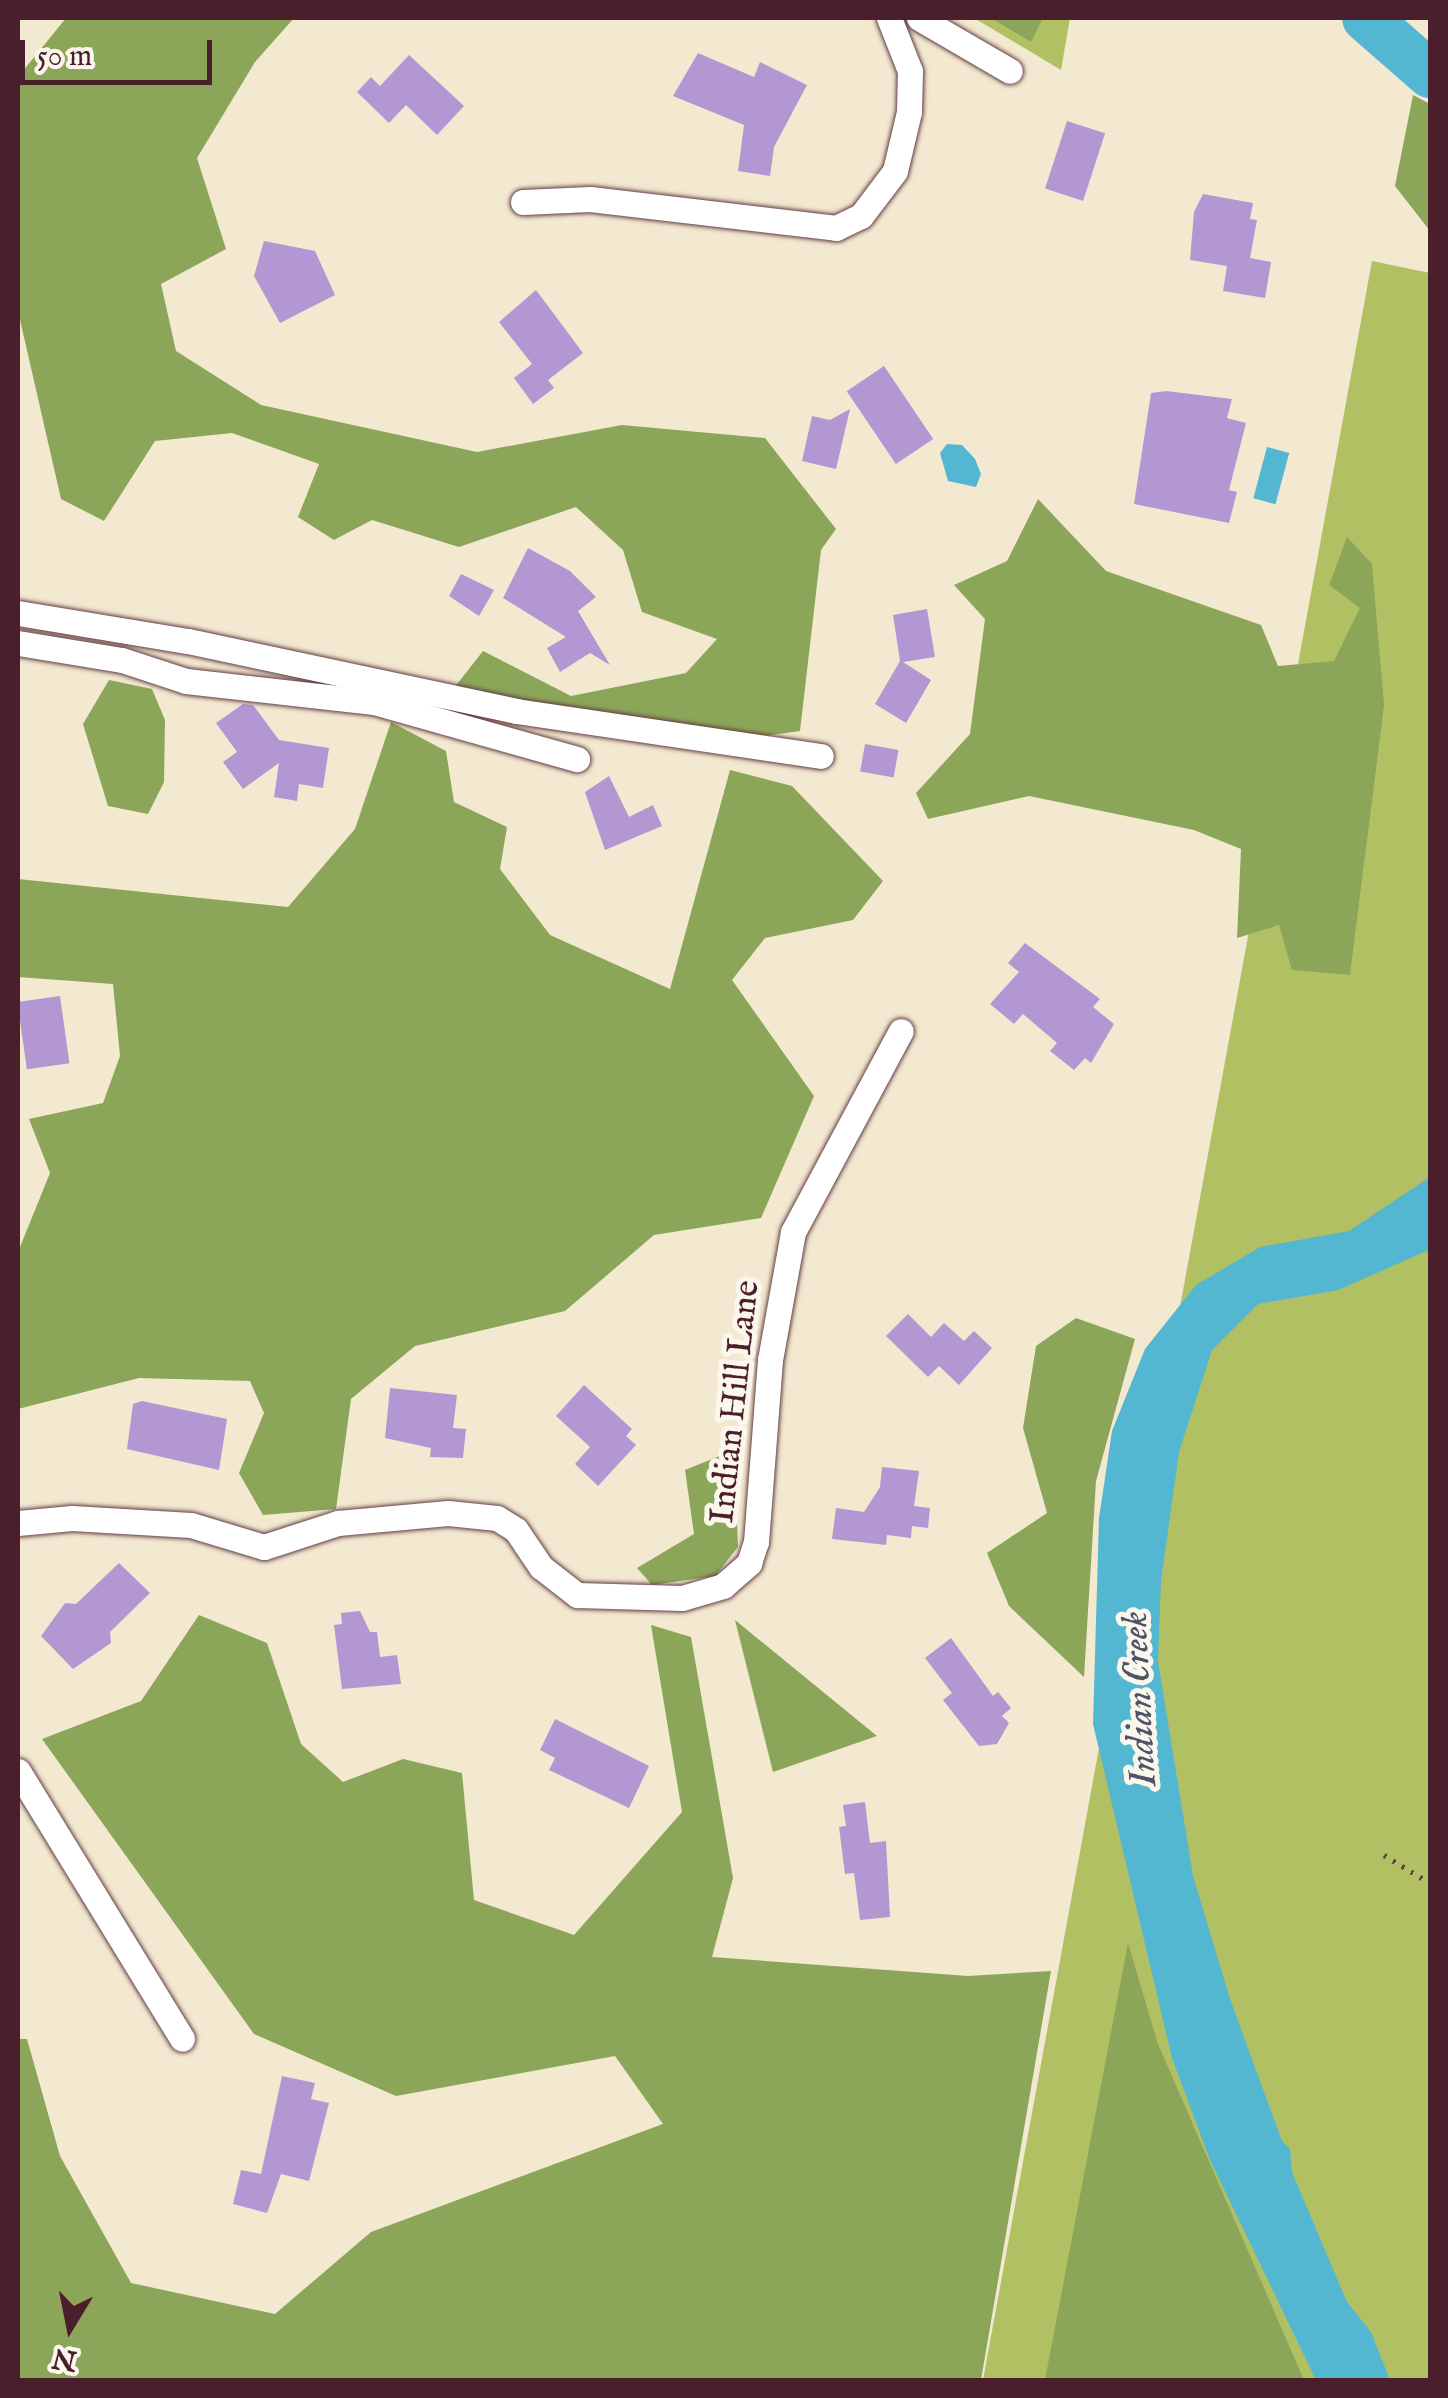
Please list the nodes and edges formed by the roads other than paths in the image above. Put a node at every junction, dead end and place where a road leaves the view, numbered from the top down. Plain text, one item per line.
1 (889, 18) edge
2 (919, 18) edge
3 (1010, 70) dead end
4 (523, 202) dead end
5 (18, 613) edge
6 (18, 643) edge
7 (821, 756) dead end
8 (577, 760) dead end
9 (901, 1031) dead end
10 (18, 1523) edge
11 (18, 1771) edge
12 (182, 2039) dead end

1 - 4 street
2 - 3 street
5 - 7 street
6 - 8 street
9 - 10 street, Indian Hill Lane
11 - 12 street

